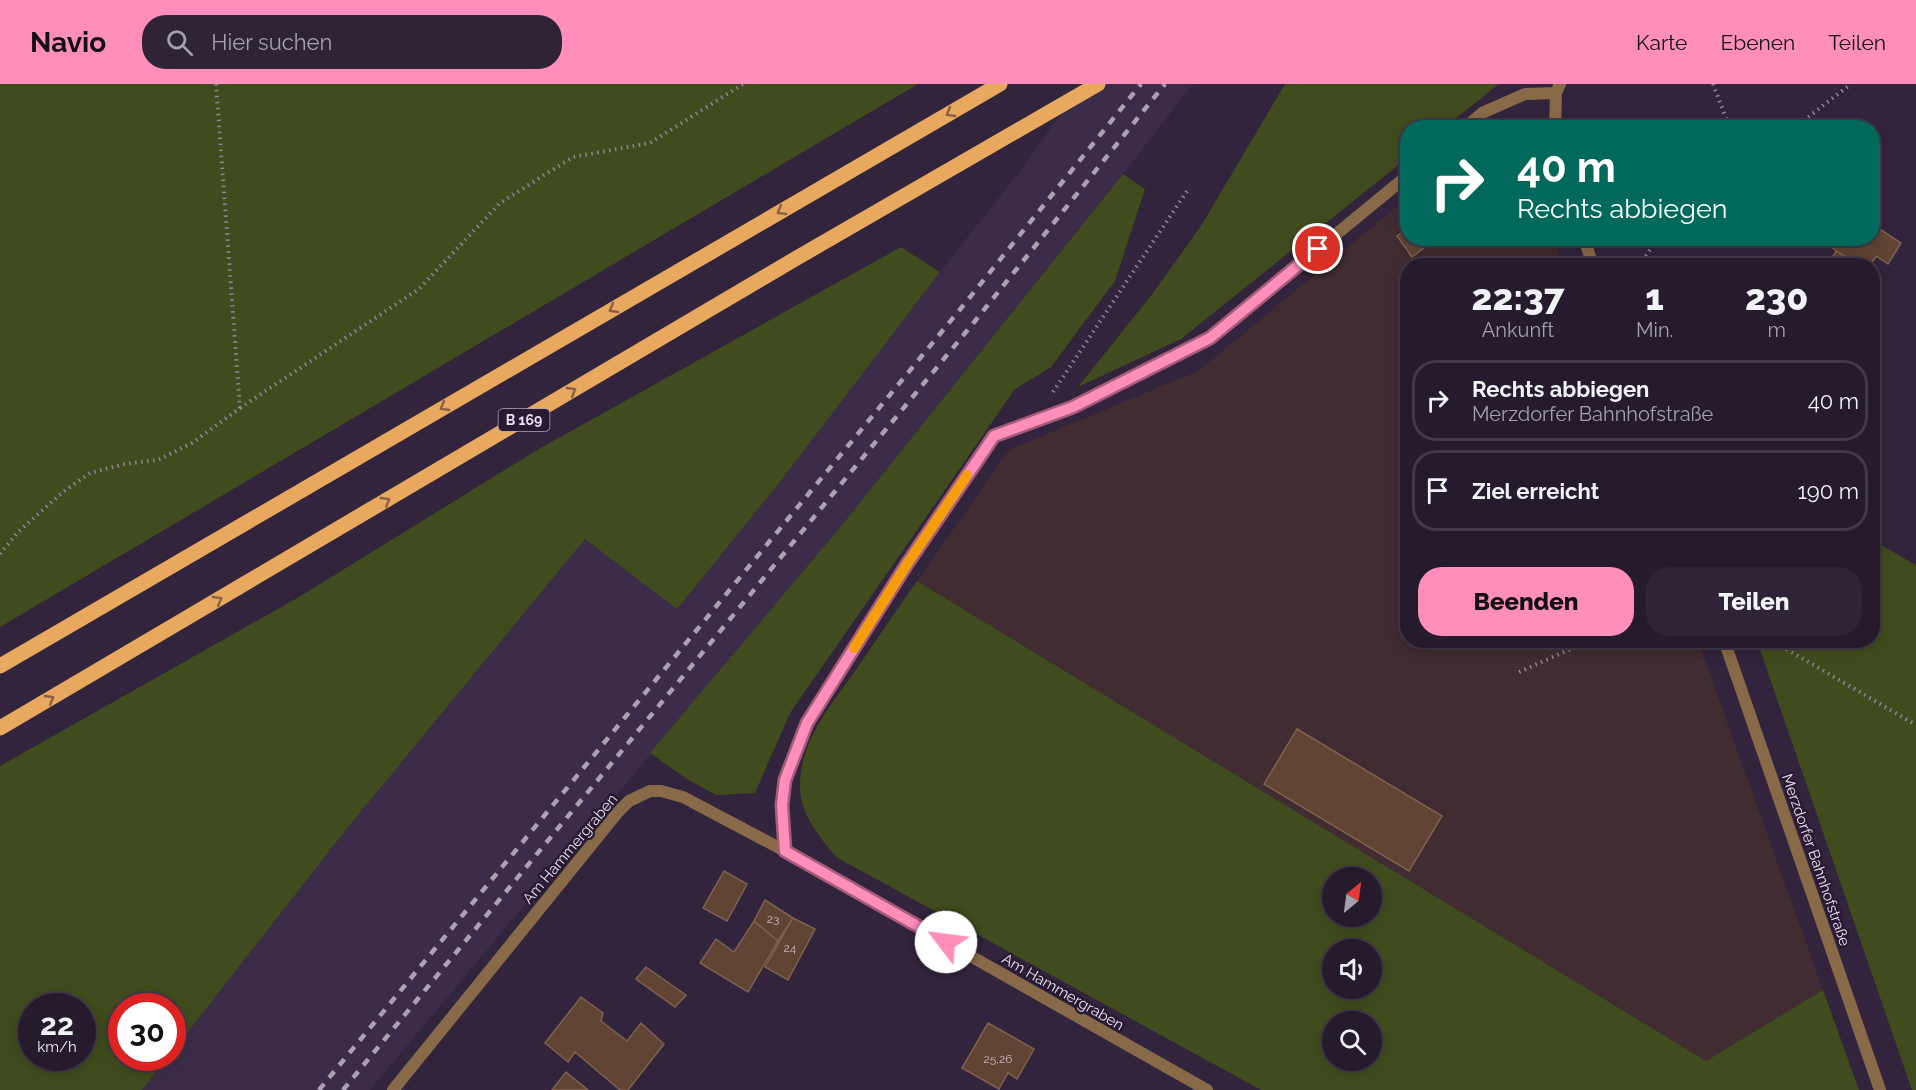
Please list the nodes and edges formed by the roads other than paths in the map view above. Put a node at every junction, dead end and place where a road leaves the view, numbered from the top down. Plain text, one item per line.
1 (1000, 84) edge
2 (1098, 84) edge
3 (1558, 88) edge
4 (1474, 120) edge
5 (1556, 120) edge
6 (1400, 182) edge
7 (1727, 648) edge
8 (0, 666) edge
9 (0, 728) edge
10 (785, 851) junction
11 (393, 1090) edge
12 (1207, 1090) edge
13 (1880, 1090) edge

1 -> 8 main road
9 -> 2 main road, B 169
3 - 4 street
3 - 5 street
6 - 10 street
7 - 13 street, Merzdorfer Bahnhofstraße
10 - 11 street, Am Hammergraben
10 - 12 street, Am Hammergraben

